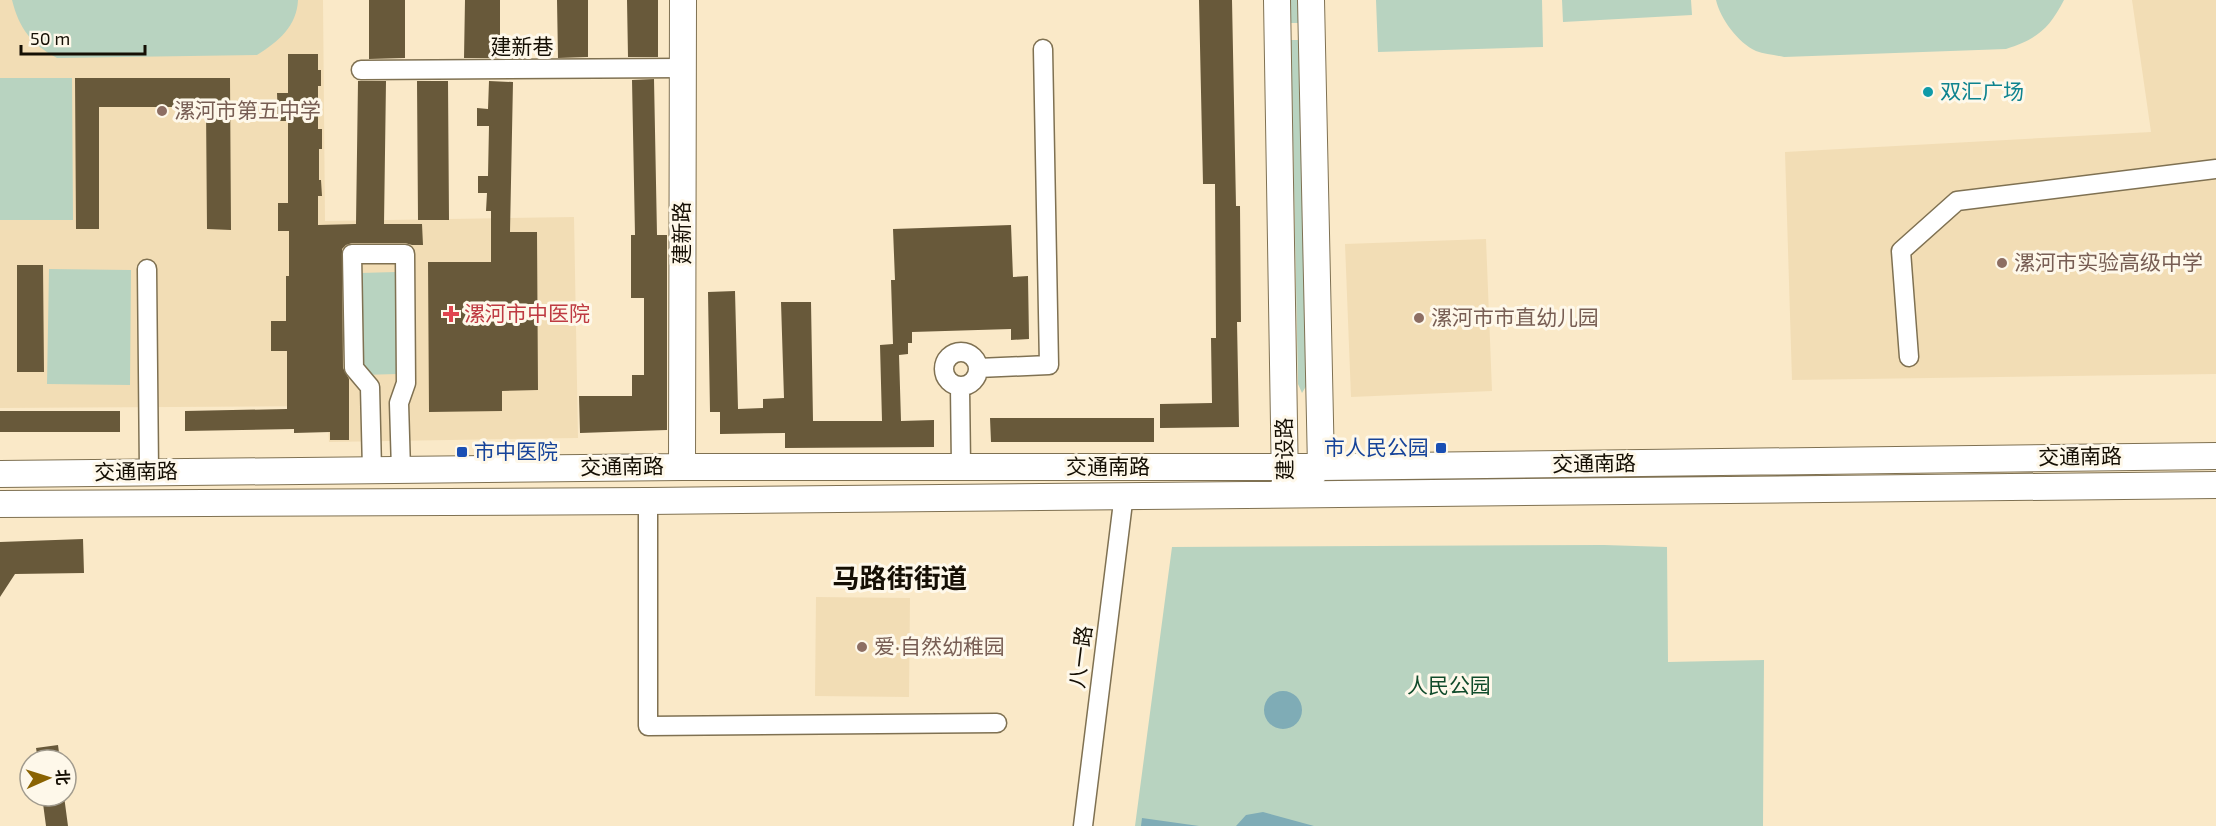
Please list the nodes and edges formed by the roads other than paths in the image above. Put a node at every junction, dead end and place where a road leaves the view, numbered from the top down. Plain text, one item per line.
1 (683, 0) edge
2 (1277, 0) edge
3 (1311, 0) edge
4 (1278, 31) junction
5 (1311, 31) junction
6 (1043, 49) dead end
7 (683, 68) junction
8 (362, 70) dead end
9 (2216, 169) edge
10 (147, 269) dead end
11 (1909, 357) dead end
12 (978, 368) junction
13 (960, 387) junction
14 (2216, 456) edge
15 (961, 466) junction
16 (682, 467) junction
17 (1285, 467) junction
18 (1321, 467) junction
19 (372, 470) junction
20 (401, 470) junction
21 (3, 472) edge
22 (149, 472) junction
23 (2216, 485) edge
24 (1124, 494) junction
25 (1285, 494) junction
26 (962, 497) junction
27 (648, 501) junction
28 (3, 506) edge
29 (997, 723) dead end
30 (1083, 826) edge

1 - 7 main road, 建新路
2 - 4 main road, 建设路
3 - 5 main road, 建设路
4 - 5 main road
4 - 17 main road, 建设路
5 - 18 main road, 建设路
6 - 12 street
7 - 8 street, 建新巷
7 - 16 main road, 建新路
9 - 11 street
10 - 22 street
12 - 13 street
12 - 13 street
13 - 15 street
14 - 18 main road, 交通南路
15 - 16 main road, 交通南路
15 - 17 main road, 交通南路
15 - 26 main road
16 - 20 main road, 交通南路
17 - 18 main road, 交通南路
17 - 25 main road, 建设路
18 - 25 main road, 建设路
19 - 20 main road, 交通南路
19 - 20 street
19 - 22 main road, 交通南路
21 - 22 main road, 交通南路
23 - 25 main road, 交通南路
24 - 25 main road, 交通南路
24 - 26 main road, 交通南路
24 - 30 street, 八一路
26 - 27 main road, 交通南路
27 - 28 main road, 交通南路
27 - 29 street

